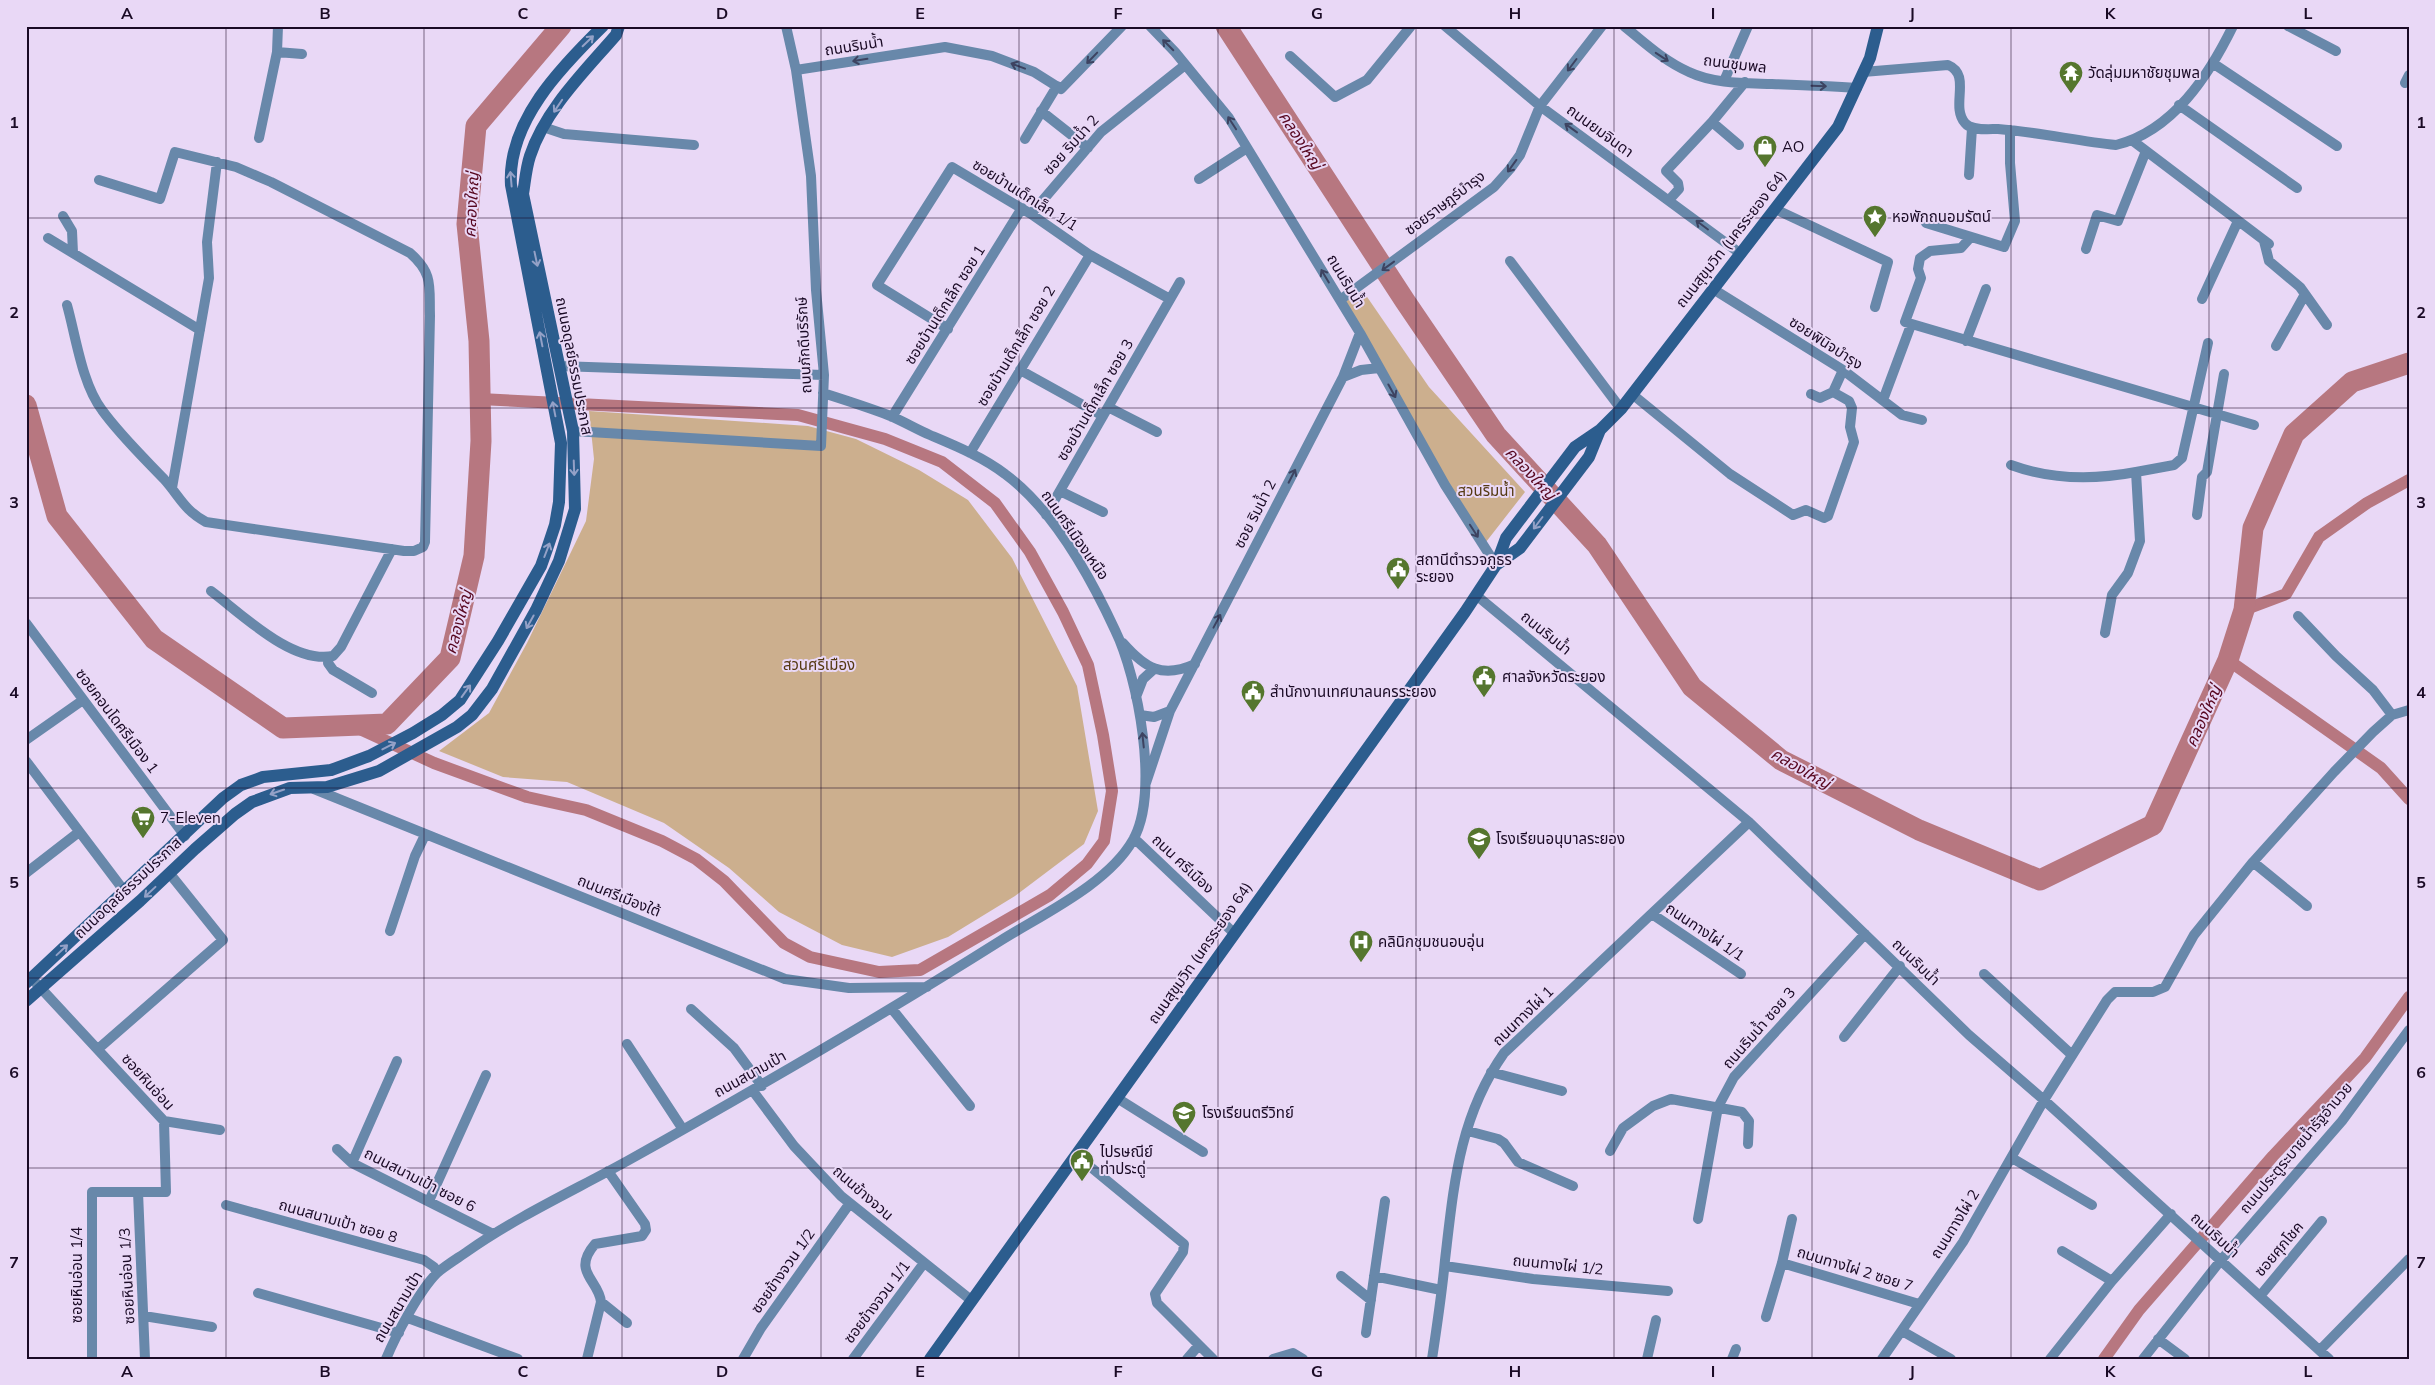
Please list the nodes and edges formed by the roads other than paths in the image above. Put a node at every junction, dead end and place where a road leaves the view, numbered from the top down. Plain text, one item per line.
1 (278, 26) edge
2 (603, 26) edge
3 (620, 26) edge
4 (786, 26) edge
5 (1122, 26) edge
6 (1150, 26) edge
7 (1411, 26) edge
8 (1445, 26) edge
9 (1602, 26) edge
10 (1624, 26) edge
11 (1748, 26) edge
12 (1878, 26) edge
13 (2233, 26) edge
14 (2288, 26) edge
15 (2336, 51) dead end
16 (277, 52) junction
17 (302, 54) dead end
18 (1290, 56) dead end
19 (572, 59) junction
20 (1185, 64) junction
21 (2214, 64) junction
22 (796, 70) junction
23 (584, 71) junction
24 (1863, 72) junction
25 (1724, 80) junction
26 (1744, 82) junction
27 (1057, 86) junction
28 (1857, 88) junction
29 (2179, 105) junction
30 (1540, 106) junction
31 (1042, 111) junction
32 (1712, 122) junction
33 (543, 128) junction
34 (1972, 128) junction
35 (2010, 130) junction
36 (259, 138) dead end
37 (1025, 139) dead end
38 (2133, 141) junction
39 (694, 145) dead end
40 (1739, 145) dead end
41 (2338, 146) dead end
42 (1088, 148) junction
43 (1247, 148) junction
44 (2146, 151) junction
45 (217, 162) junction
46 (1968, 176) dead end
47 (1199, 179) dead end
48 (99, 180) dead end
49 (2297, 188) dead end
50 (1669, 200) junction
51 (1775, 210) junction
52 (1027, 211) junction
53 (63, 216) dead end
54 (2238, 221) junction
55 (1926, 222) dead end
56 (48, 238) dead end
57 (1970, 238) junction
58 (2086, 249) dead end
59 (73, 253) junction
60 (1741, 254) junction
61 (1090, 255) junction
62 (1510, 261) dead end
63 (1180, 282) dead end
64 (1714, 289) junction
65 (1986, 289) dead end
66 (2304, 296) junction
67 (1170, 299) junction
68 (2202, 299) dead end
69 (1340, 300) junction
70 (67, 305) dead end
71 (1874, 307) dead end
72 (1911, 325) junction
73 (2327, 325) dead end
74 (948, 329) junction
75 (200, 330) junction
76 (1360, 333) junction
77 (1966, 341) junction
78 (2208, 343) dead end
79 (2276, 346) dead end
80 (558, 366) junction
81 (1379, 368) junction
82 (1020, 370) junction
83 (1843, 370) junction
84 (2224, 374) dead end
85 (824, 375) junction
86 (1343, 377) junction
87 (557, 387) junction
88 (1834, 392) junction
89 (1632, 394) junction
90 (1811, 394) dead end
91 (822, 398) junction
92 (1883, 400) junction
93 (2192, 406) junction
94 (1621, 409) junction
95 (1106, 411) junction
96 (2218, 414) junction
97 (892, 417) junction
98 (1922, 420) dead end
99 (2254, 424) dead end
100 (571, 425) junction
101 (1600, 430) junction
102 (1157, 432) dead end
103 (970, 453) junction
104 (2012, 465) dead end
105 (2136, 472) junction
106 (172, 488) junction
107 (1060, 491) junction
108 (1103, 512) dead end
109 (2197, 514) dead end
110 (1046, 515) junction
111 (392, 549) junction
112 (1496, 565) junction
113 (211, 591) dead end
114 (1476, 595) junction
115 (2298, 616) dead end
116 (26, 623) edge
117 (504, 630) junction
118 (2105, 632) dead end
119 (520, 639) junction
120 (1120, 640) junction
121 (329, 656) junction
122 (1195, 664) junction
123 (1159, 670) junction
124 (1182, 689) junction
125 (372, 693) dead end
126 (1136, 697) junction
127 (83, 700) junction
128 (2409, 710) edge
129 (1170, 711) junction
130 (1140, 715) junction
131 (2392, 715) junction
132 (26, 740) edge
133 (27, 764) edge
134 (308, 787) junction
135 (1144, 788) junction
136 (1749, 822) junction
137 (1140, 823) joint
138 (79, 832) junction
139 (426, 835) junction
140 (185, 836) junction
141 (1134, 838) junction
142 (2253, 862) junction
143 (26, 873) edge
144 (170, 874) junction
145 (125, 892) junction
146 (2307, 906) dead end
147 (1652, 914) junction
148 (390, 931) dead end
149 (1234, 932) junction
150 (1865, 934) junction
151 (1900, 966) junction
152 (1742, 974) dead end
153 (1984, 974) dead end
154 (28, 981) edge
155 (929, 986) junction
156 (41, 989) junction
157 (26, 1002) edge
158 (691, 1009) dead end
159 (892, 1009) junction
160 (2409, 1030) edge
161 (1844, 1037) dead end
162 (627, 1044) dead end
163 (98, 1049) junction
164 (2072, 1055) junction
165 (397, 1061) dead end
166 (1491, 1072) junction
167 (486, 1074) dead end
168 (758, 1088) junction
169 (1562, 1091) dead end
170 (1117, 1098) junction
171 (2044, 1100) junction
172 (970, 1106) dead end
173 (1718, 1107) junction
174 (164, 1121) junction
175 (682, 1128) junction
176 (220, 1130) dead end
177 (1468, 1131) junction
178 (1748, 1144) dead end
179 (337, 1149) dead end
180 (1610, 1151) dead end
181 (1203, 1152) dead end
182 (1076, 1155) junction
183 (2012, 1158) junction
184 (352, 1163) junction
185 (608, 1171) junction
186 (1573, 1186) dead end
187 (92, 1192) joint
188 (138, 1192) junction
189 (429, 1201) junction
190 (1385, 1202) dead end
191 (850, 1203) junction
192 (226, 1205) dead end
193 (2092, 1205) dead end
194 (2172, 1215) junction
195 (1698, 1219) dead end
196 (1792, 1219) dead end
197 (2322, 1221) dead end
198 (493, 1234) junction
199 (2062, 1252) dead end
200 (2219, 1258) junction
201 (2409, 1259) edge
202 (924, 1263) junction
203 (1782, 1263) junction
204 (1445, 1266) junction
205 (437, 1273) junction
206 (1341, 1276) dead end
207 (1374, 1276) junction
208 (2112, 1281) junction
209 (1441, 1290) junction
210 (1668, 1291) dead end
211 (258, 1294) dead end
212 (2260, 1296) junction
213 (971, 1300) junction
214 (1371, 1300) junction
215 (601, 1302) junction
216 (1919, 1304) junction
217 (144, 1316) junction
218 (1766, 1317) dead end
219 (408, 1318) junction
220 (1656, 1320) dead end
221 (627, 1323) dead end
222 (212, 1327) dead end
223 (1902, 1331) junction
224 (399, 1333) junction
225 (1366, 1333) dead end
226 (2156, 1342) junction
227 (1199, 1345) junction
228 (2320, 1350) junction
229 (92, 1359) edge
230 (145, 1359) edge
231 (386, 1359) edge
232 (518, 1359) edge
233 (587, 1359) edge
234 (743, 1359) edge
235 (853, 1359) edge
236 (930, 1359) edge
237 (1187, 1359) edge
238 (1213, 1359) edge
239 (1273, 1359) edge
240 (1302, 1359) edge
241 (1432, 1359) edge
242 (1647, 1359) edge
243 (1882, 1359) edge
244 (1952, 1359) edge
245 (2050, 1359) edge
246 (2142, 1359) edge
247 (2151, 1359) edge
248 (2185, 1359) edge
249 (2329, 1359) edge

1 - 16 street
19 -> 2 street, ถนนอดุลย์ธรรมประภาส
3 - 23 street, ถนนอดุลย์ธรรมประภาส
4 - 22 street, ถนนภักดีบริรักษ์
5 -> 27 street
20 -> 6 street, ถนนริมน้ำ
7 - 18 street
8 - 30 street, ถนนยมจินดา
9 -> 30 street, ซอยราษฎร์บำรุง
10 -> 25 street, ถนนชุมพล
11 - 25 street
12 - 24 street, ถนนสุขุมวิท (นครระยอง 64)
13 - 21 street
14 - 15 street
16 - 17 street
16 - 36 street
19 - 23 street
87 -> 19 street, ถนนอดุลย์ธรรมประภาส
20 - 42 street, ซอย ริมน้ำ 2
43 -> 20 street, ถนนริมน้ำ
21 - 29 street
21 - 41 street
27 -> 22 street, ถนนริมน้ำ
22 - 85 street, ถนนภักดีบริรักษ์
23 -> 33 street, ถนนอดุลย์ธรรมประภาส
24 - 28 street, ถนนสุขุมวิท (นครระยอง 64)
24 - 34 street
25 - 26 street, ถนนชุมพล
26 -> 28 street, ถนนชุมพล
26 - 32 street
27 - 31 street
28 - 51 street, ถนนสุขุมวิท (นครระยอง 64)
29 - 38 street
29 - 49 street
50 -> 30 street, ถนนยมจินดา
30 -> 69 street, ซอยราษฎร์บำรุง
31 - 37 street
31 - 42 street
32 - 40 street
32 - 50 street
33 - 39 street
33 -> 80 street, ถนนอดุลย์ธรรมประภาส
34 - 35 street
34 - 46 street
35 - 38 street
35 - 57 street
38 - 44 street
42 - 52 street, ซอย ริมน้ำ 2
43 - 47 street
69 -> 43 street, ถนนริมน้ำ
44 - 54 street
44 - 58 street
45 - 48 street
45 - 75 street
45 - 111 street
60 -> 50 street, ถนนยมจินดา
51 - 60 street, ถนนสุขุมวิท (นครระยอง 64)
51 - 71 street
52 - 61 street, ซอยบ้านเด็กเล็ก 1/1
52 - 74 street, ซอยบ้านเด็กเล็ก ซอย 1
52 - 74 street, ซอยบ้านเด็กเล็ก 1/1
53 - 59 street
54 - 66 street
54 - 68 street
55 - 57 street
56 - 59 street
57 - 72 street
59 - 75 street
60 - 64 street, ถนนสุขุมวิท (นครระยอง 64)
61 - 67 street, ซอยบ้านเด็กเล็ก 1/1
61 - 82 street, ซอยบ้านเด็กเล็ก ซอย 2
62 - 94 street
63 - 67 street, ซอยบ้านเด็กเล็ก ซอย 3
64 - 83 street, ซอยพินิจบำรุง
64 - 89 street, ถนนสุขุมวิท (นครระยอง 64)
65 - 77 street
66 - 73 street
66 - 79 street
67 - 95 street, ซอยบ้านเด็กเล็ก ซอย 3
69 - 76 street, ถนนริมน้ำ
70 - 106 street
72 - 77 street
72 - 92 street
74 - 97 street, ซอยบ้านเด็กเล็ก ซอย 1
75 - 106 street
76 - 81 street, ถนนริมน้ำ
76 - 86 street, ซอย ริมน้ำ 2
77 - 93 street
78 - 93 street
80 - 85 street
80 - 87 street, ถนนอดุลย์ธรรมประภาส
81 - 86 street
81 -> 112 street, ถนนริมน้ำ
82 - 95 street
82 - 103 street, ซอยบ้านเด็กเล็ก ซอย 2
83 - 88 street
83 - 92 street, ซอยพินิจบำรุง
84 - 96 street
85 - 91 street, ถนนภักดีบริรักษ์
122 -> 86 street, ซอย ริมน้ำ 2
87 - 100 street, ถนนอดุลย์ธรรมประภาส
117 -> 87 street, ถนนอดุลย์ธรรมประภาส
88 - 89 street
88 - 90 street
89 - 94 street, ถนนสุขุมวิท (นครระยอง 64)
91 - 97 street, ถนนศรีเมืองเหนือ
91 - 100 street, ถนนภักดีบริรักษ์
92 - 98 street, ซอยพินิจบำรุง
93 - 96 street
93 - 105 street
94 - 101 street, ถนนสุขุมวิท (นครระยอง 64)
95 - 102 street
95 - 107 street, ซอยบ้านเด็กเล็ก ซอย 3
96 - 99 street
96 - 109 street
97 - 103 street, ถนนศรีเมืองเหนือ
100 -> 119 street, ถนนอดุลย์ธรรมประภาส
101 -> 112 street, ถนนสุขุมวิท (นครระยอง 64)
101 - 112 street, ถนนสุขุมวิท (นครระยอง 64)
103 - 110 street, ถนนศรีเมืองเหนือ
104 - 105 street
105 - 118 street
106 - 111 street
107 - 108 street
107 - 110 street, ซอยบ้านเด็กเล็ก ซอย 3
110 - 120 street, ถนนศรีเมืองเหนือ
111 - 121 street
112 - 114 street, ถนนสุขุมวิท (นครระยอง 64)
113 - 121 street
114 - 136 street, ถนนริมน้ำ
114 - 149 street, ถนนสุขุมวิท (นครระยอง 64)
115 - 131 street
116 - 127 street, ซอยคอนโดศรีเมือง 1
117 - 119 street
140 -> 117 street, ถนนอดุลย์ธรรมประภาส
119 - 134 street, ถนนอดุลย์ธรรมประภาส
120 - 123 street
120 - 126 street, ถนนศรีเมืองเหนือ
121 - 125 street
122 - 123 street
122 - 124 street, ซอย ริมน้ำ 2
123 - 124 street
123 - 126 street
124 - 129 street, ซอย ริมน้ำ 2
126 - 130 street, ถนนศรีเมืองเหนือ
127 - 132 street
127 - 140 street, ซอยคอนโดศรีเมือง 1
128 - 131 street
129 - 130 street
129 - 135 street, ซอย ริมน้ำ 2
135 -> 130 street, ถนนศรีเมืองเหนือ
131 - 142 street
133 - 138 street
134 - 139 street, ถนนศรีเมืองใต้
134 -> 144 street, ถนนอดุลย์ธรรมประภาส
135 - 137 street, ถนนศรีเมืองเหนือ
136 - 147 street, ถนนทางไผ่ 1
136 - 150 street, ถนนริมน้ำ
137 - 141 street, ถนนสนามเป้า
138 - 143 street
138 - 145 street
139 - 148 street
139 - 155 street, ถนนศรีเมืองใต้
140 - 145 street, ถนนอดุลย์ธรรมประภาส
141 - 149 street, ถนน ศรีเมือง
141 - 155 street, ถนนสนามเป้า
142 - 146 street
142 - 164 street
144 -> 156 street, ถนนอดุลย์ธรรมประภาส
144 - 163 street
154 -> 145 street, ถนนอดุลย์ธรรมประภาส
147 - 152 street, ถนนทางไผ่ 1/1
147 - 166 street, ถนนทางไผ่ 1
149 - 170 street, ถนนสุขุมวิท (นครระยอง 64)
150 - 151 street, ถนนริมน้ำ
150 - 173 street, ถนนริมน้ำ ซอย 3
151 - 161 street
151 - 171 street, ถนนริมน้ำ
153 - 164 street
154 - 156 street, ซอยหินอ่อน
155 - 159 street, ถนนสนามเป้า
156 - 157 street, ถนนอดุลย์ธรรมประภาส
156 - 163 street, ซอยหินอ่อน
158 - 168 street, ถนนข้างจวน
159 - 168 street, ถนนสนามเป้า
159 - 172 street
160 - 200 street, ถนนประตูระบายน้ำรัฐอำนวย
162 - 175 street
163 - 174 street, ซอยหินอ่อน
164 - 171 street
165 - 184 street
166 - 169 street
166 - 177 street, ถนนทางไผ่ 1
167 - 189 street
168 - 175 street, ถนนสนามเป้า
168 - 191 street, ถนนข้างจวน
170 - 181 street
170 - 182 street, ถนนสุขุมวิท (นครระยอง 64)
171 - 183 street, ถนนทางไผ่ 2
171 - 194 street, ถนนริมน้ำ
173 - 178 street
173 - 180 street
173 - 195 street, ถนนริมน้ำ ซอย 3
174 - 176 street
174 - 188 street, ซอยหินอ่อน
175 - 185 street, ถนนสนามเป้า
177 - 186 street
177 - 204 street, ถนนทางไผ่ 1
179 - 184 street, ถนนสนามเป้า ซอย 6
182 - 213 street, ถนนสุขุมวิท (นครระยอง 64)
182 - 227 street
183 - 193 street
183 - 216 street, ถนนทางไผ่ 2
184 - 189 street, ถนนสนามเป้า ซอย 6
185 - 198 street, ถนนสนามเป้า
185 - 215 street
187 - 188 street, ซอยหินอ่อน
187 - 229 street, ซอยหินอ่อน 1/4
188 - 217 street, ซอยหินอ่อน 1/3
189 - 198 street, ถนนสนามเป้า ซอย 6
190 - 207 street
191 - 202 street, ถนนข้างจวน
191 - 234 street, ซอยข้างจวน 1/2
192 - 205 street, ถนนสนามเป้า ซอย 8
194 - 200 street, ถนนริมน้ำ
194 - 208 street
196 - 203 street
197 - 212 street, ซอยศุภโชค
198 - 205 street, ถนนสนามเป้า
199 - 208 street
200 - 212 street, ถนนริมน้ำ
200 - 226 street, ถนนประตูระบายน้ำรัฐอำนวย
201 - 228 street
202 - 213 street, ถนนข้างจวน
202 - 235 street, ซอยข้างจวน 1/1
203 - 216 street, ถนนทางไผ่ 2 ซอย 7
203 - 218 street
204 - 209 street, ถนนทางไผ่ 1
204 - 210 street, ถนนทางไผ่ 1/2
205 - 219 street, ถนนสนามเป้า
206 - 214 street
207 - 209 street
207 - 214 street
208 - 245 street
209 - 241 street, ถนนทางไผ่ 1
211 - 224 street
212 - 228 street, ถนนริมน้ำ
213 - 236 street, ถนนสุขุมวิท (นครระยอง 64)
214 - 225 street
215 - 221 street
215 - 233 street
216 - 223 street, ถนนทางไผ่ 2
217 - 222 street
217 - 230 street, ซอยหินอ่อน 1/3
219 - 224 street, ถนนสนามเป้า
219 - 232 street
220 - 242 street
223 - 243 street, ถนนทางไผ่ 2
223 - 244 street
224 - 231 street, ถนนสนามเป้า
226 - 246 street, ถนนประตูระบายน้ำรัฐอำนวย
226 - 247 street
226 - 248 street
227 - 237 street
227 - 238 street
228 - 249 street, ถนนริมน้ำ
239 - 240 street

